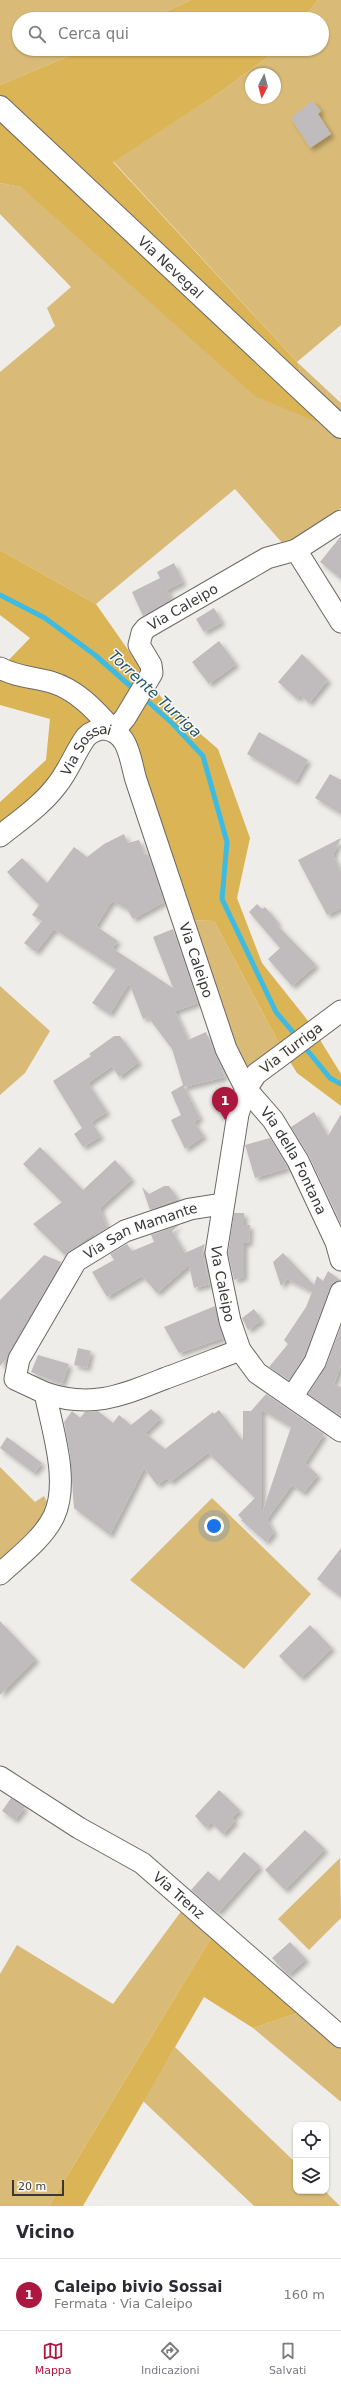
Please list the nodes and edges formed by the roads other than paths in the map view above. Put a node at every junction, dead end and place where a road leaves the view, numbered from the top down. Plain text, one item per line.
1 (0, 107) edge
2 (341, 427) edge
3 (341, 521) edge
4 (296, 550) junction
5 (341, 622) edge
6 (0, 668) edge
7 (119, 725) junction
8 (0, 836) edge
9 (341, 1011) edge
10 (246, 1089) junction
11 (222, 1204) junction
12 (341, 1260) edge
13 (341, 1292) edge
14 (240, 1350) junction
15 (8, 1378) edge
16 (45, 1393) junction
17 (292, 1397) junction
18 (341, 1431) edge
19 (0, 1574) edge
20 (0, 1777) edge
21 (341, 2037) edge

1 - 2 main road, Via Nevegal
3 - 4 street
4 - 5 street
4 - 7 street, Via Caleipo
6 - 7 street, Via Sossai
7 - 8 street, Via Sossai
7 - 10 street, Via Caleipo
9 - 10 street, Via Turriga
10 - 11 street, Via Caleipo
10 - 12 street, Via della Fontana
11 - 14 street, Via Caleipo
11 - 15 street, Via San Mamante
13 - 17 street
14 - 16 street, Via San Mamante
14 - 17 street, Via Caleipo
15 - 16 street, Via San Mamante
16 - 19 street
17 - 18 street, Via Caleipo
20 - 21 street, Via Trenz

